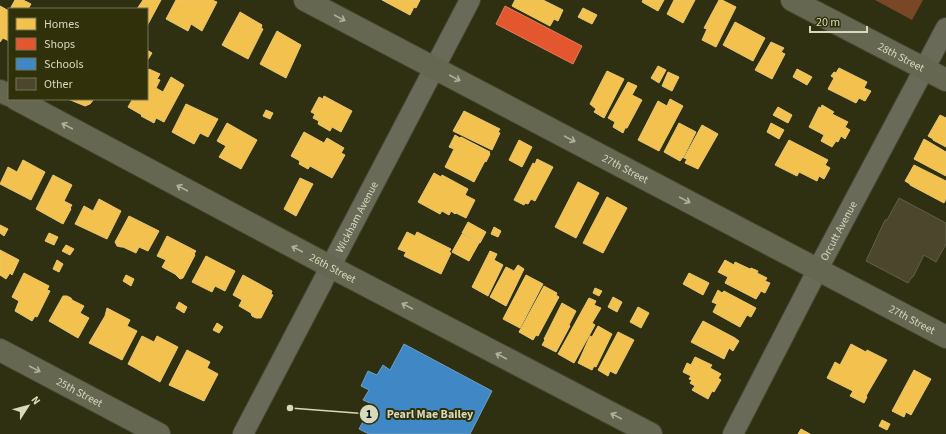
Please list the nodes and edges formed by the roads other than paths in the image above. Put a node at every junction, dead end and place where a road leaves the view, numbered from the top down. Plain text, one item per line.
1 (305, 0) edge
2 (470, 0) edge
3 (792, 0) edge
4 (946, 28) edge
5 (435, 68) junction
6 (924, 69) junction
7 (946, 80) edge
8 (18, 100) edge
9 (331, 267) junction
10 (818, 269) junction
11 (946, 336) edge
12 (0, 350) edge
13 (159, 434) edge
14 (243, 434) edge
15 (651, 434) edge
16 (733, 434) edge

1 -> 5 main road, 27th Street
2 - 5 street, Wickham Avenue
3 - 6 main road, 28th Street
4 - 6 street, Orcutt Avenue
5 - 9 street, Wickham Avenue
5 -> 10 main road, 27th Street
6 - 7 main road, 28th Street
6 - 10 street, Orcutt Avenue
9 -> 8 main road, 26th Street
9 - 14 street, Wickham Avenue
15 -> 9 main road, 26th Street
10 - 11 main road, 27th Street
10 - 16 street, Orcutt Avenue
12 -> 13 main road, 25th Street

